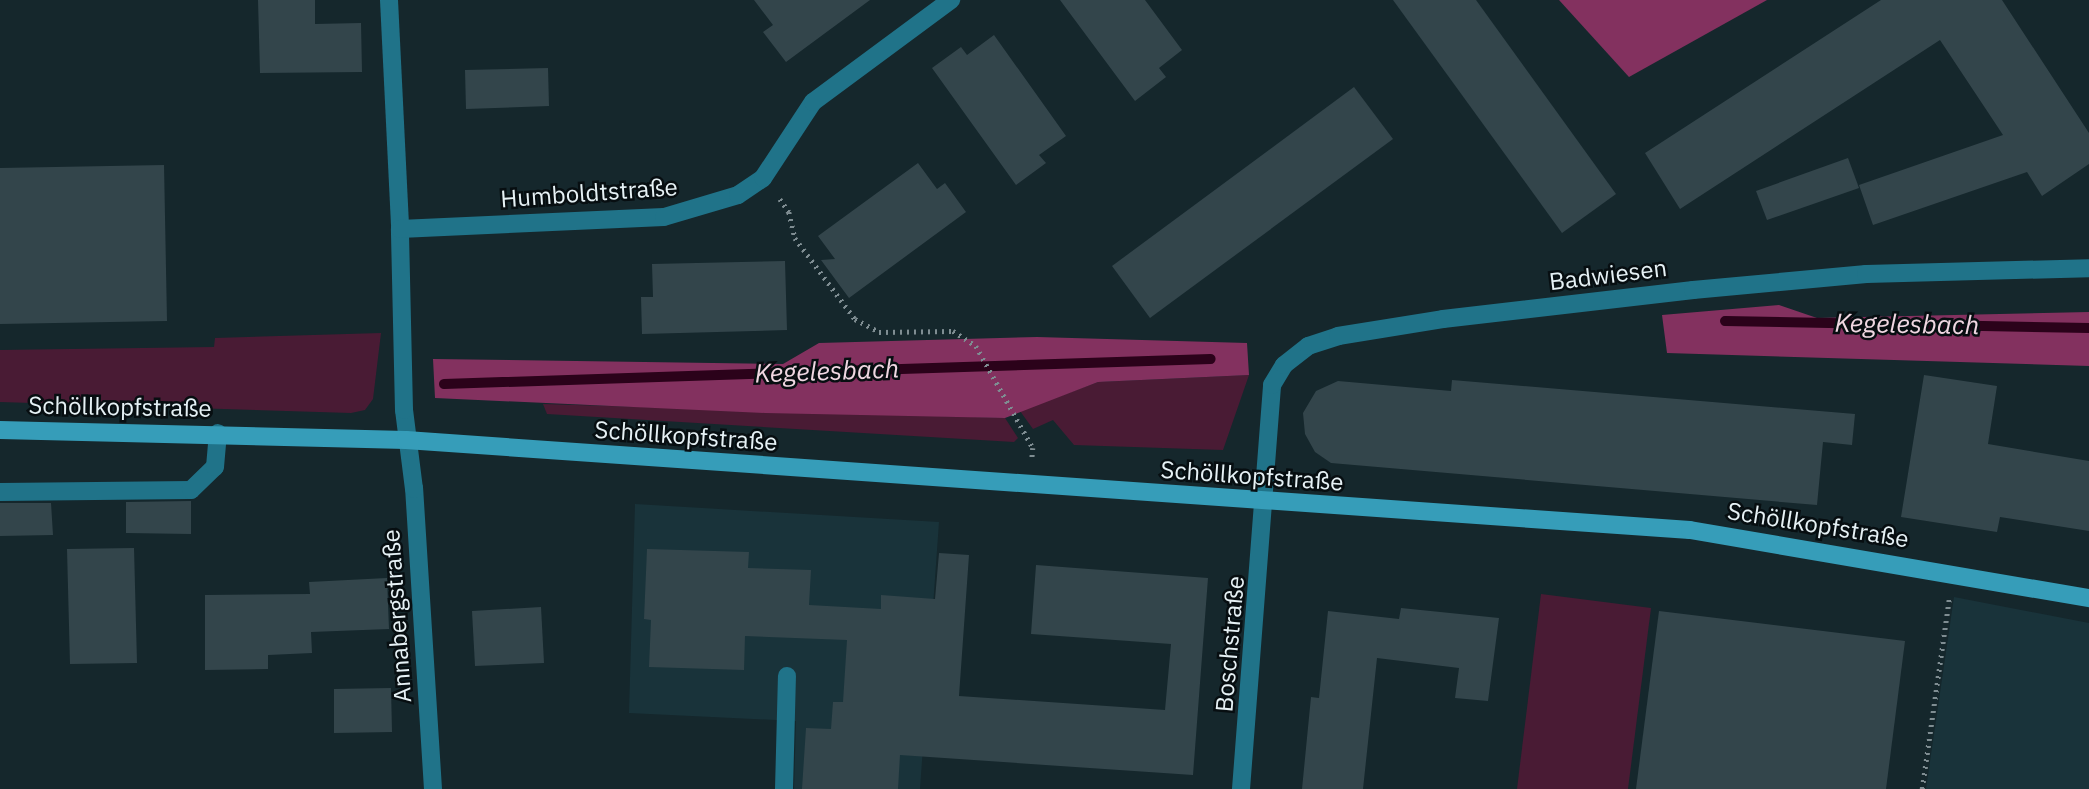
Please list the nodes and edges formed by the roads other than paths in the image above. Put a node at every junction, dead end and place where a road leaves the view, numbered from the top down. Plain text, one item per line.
1 (389, 0) edge
2 (951, 0) edge
3 (400, 229) junction
4 (2089, 268) edge
5 (0, 430) edge
6 (218, 433) junction
7 (406, 440) junction
8 (0, 492) edge
9 (1267, 503) junction
10 (2089, 598) edge
11 (788, 676) dead end
12 (433, 789) edge
13 (784, 789) edge
14 (1241, 789) edge

1 - 3 street
2 - 3 street, Humboldtstraße
3 - 7 street
4 - 9 street, Badwiesen
5 - 6 main road, Schöllkopfstraße
6 - 7 main road, Schöllkopfstraße
6 - 8 street
7 - 9 main road, Schöllkopfstraße
7 - 12 street, Annabergstraße
9 - 10 main road, Schöllkopfstraße
9 - 14 street, Boschstraße
11 - 13 street

